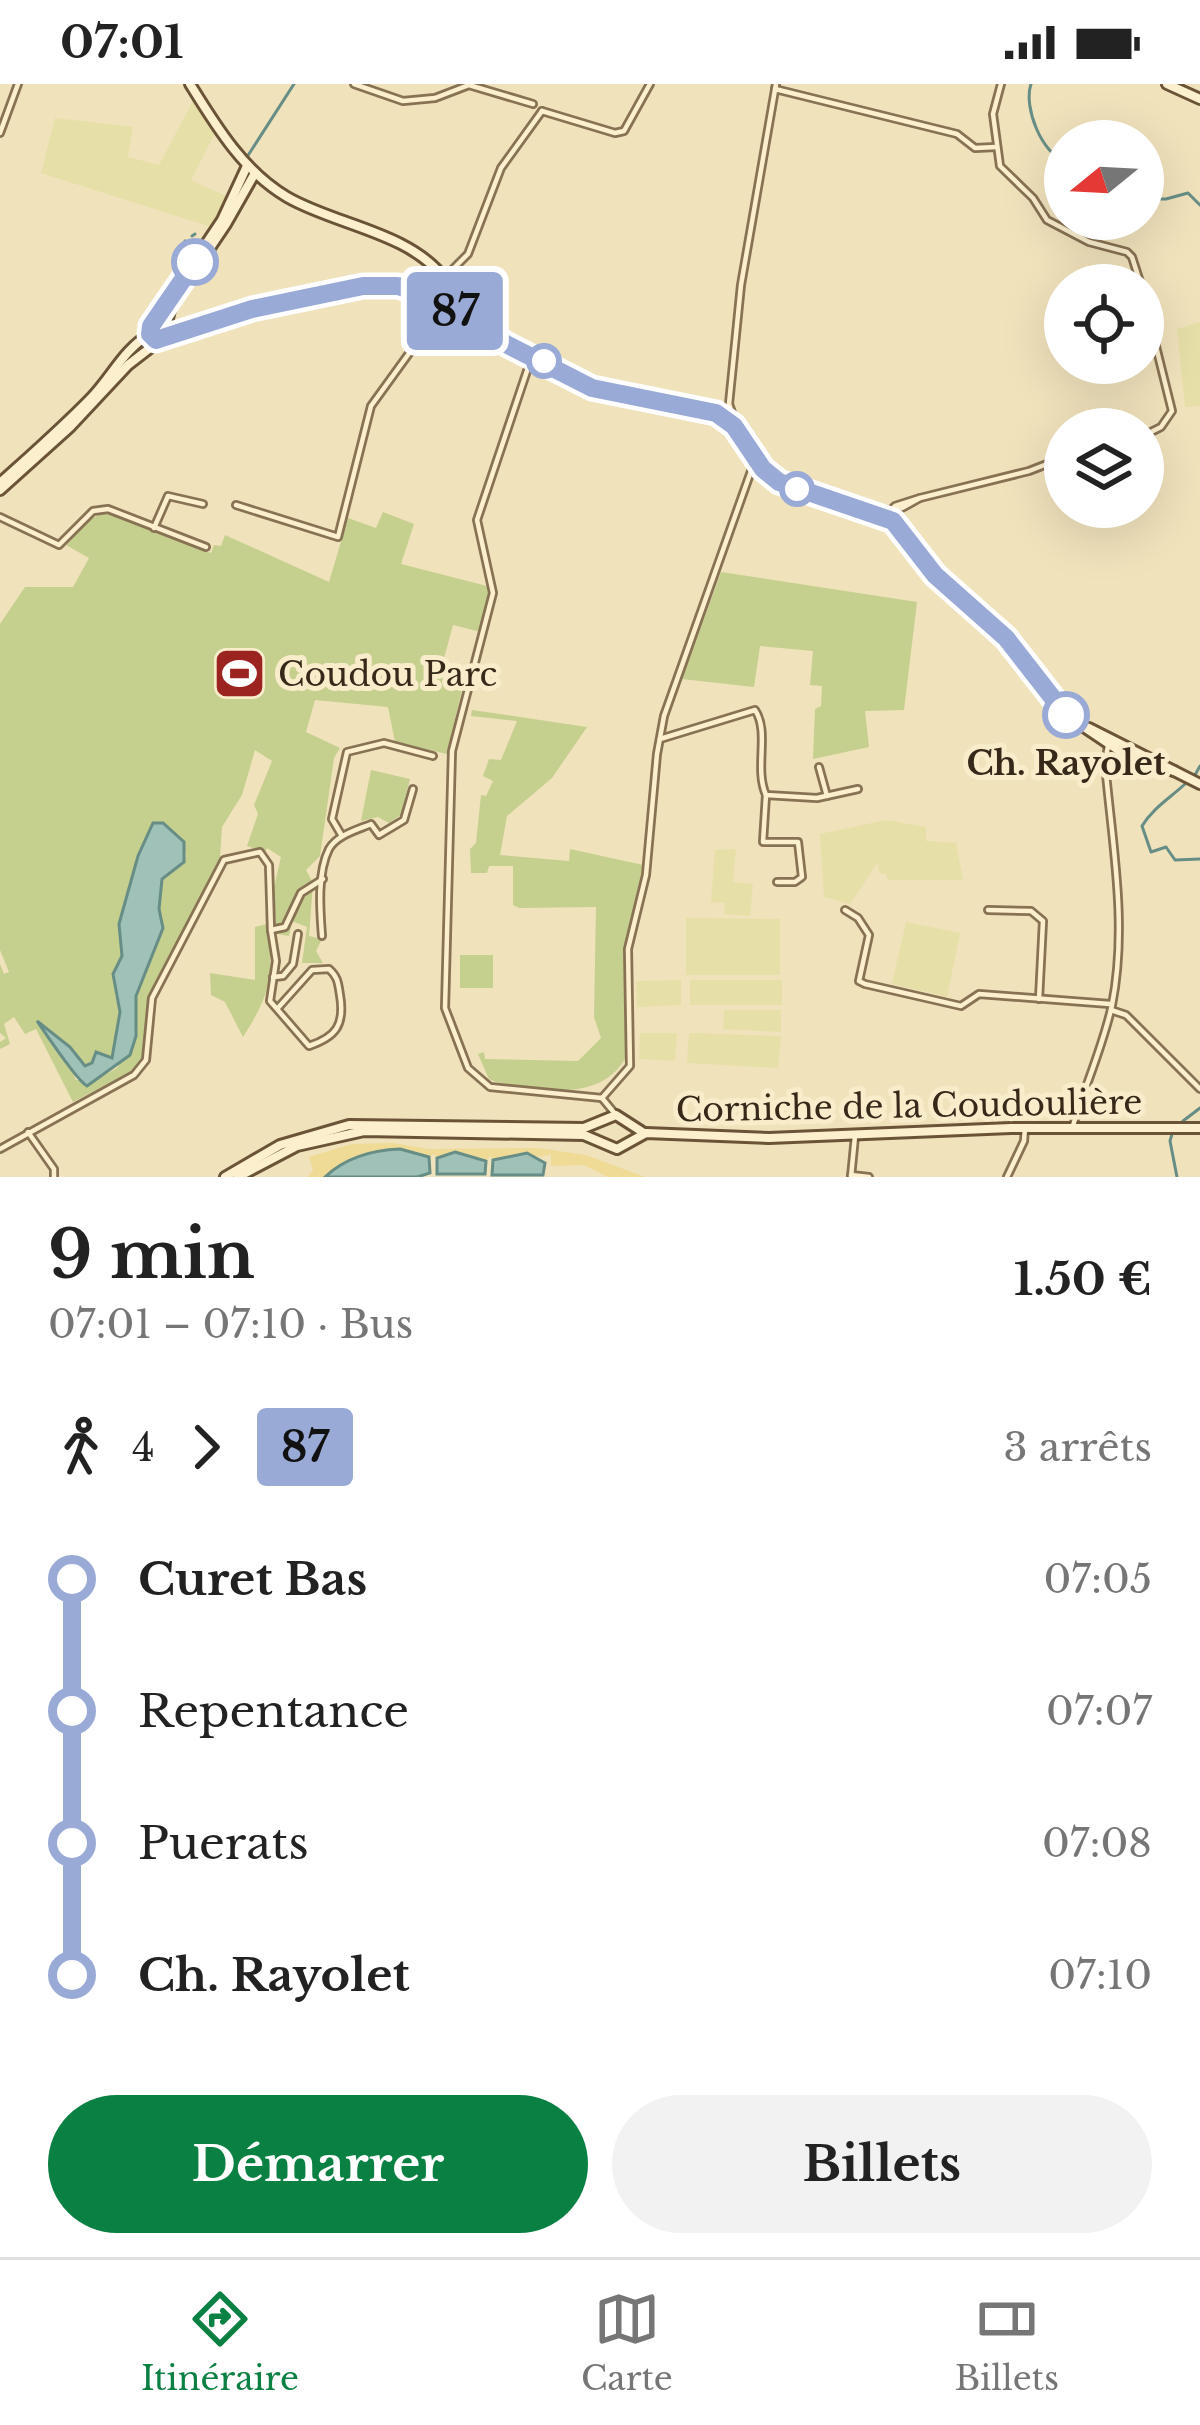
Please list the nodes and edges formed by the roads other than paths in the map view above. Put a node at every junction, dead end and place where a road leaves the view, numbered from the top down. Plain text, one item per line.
1 (18, 84) edge
2 (190, 84) edge
3 (354, 84) edge
4 (650, 84) edge
5 (1001, 84) edge
6 (1167, 84) edge
7 (1179, 84) edge
8 (473, 85) edge
9 (775, 86) edge
10 (1200, 96) edge
11 (539, 112) junction
12 (0, 134) edge
13 (996, 147) junction
14 (251, 170) junction
15 (1134, 264) edge
16 (444, 278) junction
17 (438, 299) junction
18 (166, 327) junction
19 (154, 338) junction
20 (532, 356) junction
21 (1164, 379) edge
22 (727, 410) junction
23 (1164, 423) edge
24 (755, 460) junction
25 (1044, 465) edge
26 (0, 486) edge
27 (920, 498) junction
28 (203, 504) dead end
29 (236, 505) dead end
30 (895, 506) junction
31 (906, 507) junction
32 (0, 518) edge
33 (889, 519) junction
34 (154, 528) junction
35 (206, 547) dead end
36 (660, 739) junction
37 (1106, 741) junction
38 (433, 756) dead end
39 (819, 767) dead end
40 (1174, 771) junction
41 (1200, 784) edge
42 (858, 788) dead end
43 (413, 789) dead end
44 (766, 795) junction
45 (826, 796) junction
46 (342, 836) junction
47 (323, 879) junction
48 (777, 882) dead end
49 (844, 910) dead end
50 (988, 910) dead end
51 (271, 930) junction
52 (298, 934) dead end
53 (322, 937) dead end
54 (273, 977) junction
55 (1040, 998) junction
56 (1111, 1007) junction
57 (277, 1009) junction
58 (1200, 1089) edge
59 (602, 1099) junction
60 (616, 1115) junction
61 (601, 1122) junction
62 (631, 1126) junction
63 (1025, 1128) junction
64 (1200, 1128) edge
65 (1072, 1129) junction
66 (28, 1132) junction
67 (646, 1133) junction
68 (855, 1136) junction
69 (630, 1139) junction
70 (599, 1140) junction
71 (0, 1149) edge
72 (851, 1176) edge
73 (54, 1177) edge
74 (225, 1177) edge
75 (238, 1177) edge
76 (869, 1177) edge
77 (1007, 1177) edge

1 - 12 street
2 - 14 street
3 - 8 street
4 - 11 street
5 - 13 street
6 - 10 street
7 - 10 street
8 - 11 street
9 - 13 street
9 - 22 street
11 - 16 street
13 - 15 street
14 - 16 street
14 - 18 street
16 - 17 street
17 - 18 street
17 - 20 street
17 - 29 street
18 - 19 street
18 - 19 street
19 - 26 street
20 - 22 street
20 - 59 street
21 - 23 street
22 - 24 street
24 - 33 street
24 - 36 street
25 - 27 street
27 - 30 street
27 - 31 street
28 - 34 street
30 - 31 street
30 - 33 street
31 - 33 street
32 - 34 street
33 - 37 street
34 - 35 street
36 - 44 street
36 - 59 street
37 - 40 street
37 - 40 street
37 - 56 street
38 - 46 street
39 - 45 street
40 - 41 street
42 - 45 street
43 - 46 street
44 - 45 street
44 - 48 street
46 - 47 street
47 - 51 street
47 - 53 street
49 - 55 street
50 - 55 street
51 - 54 street
51 - 66 street
52 - 54 street
54 - 57 street
55 - 56 street
56 - 58 street
56 - 65 street
57 - 57 street
59 - 60 street
59 - 61 street
60 - 61 street
60 - 62 street
61 - 70 street
61 - 74 street
62 - 67 street
62 - 69 street
63 - 65 street, Corniche de la Coudoulière
63 - 68 street, Corniche de la Coudoulière
63 - 77 street
64 - 65 street, Corniche de la Coudoulière
66 - 71 street
66 - 73 street
67 - 68 street, Corniche de la Coudoulière
67 - 69 street
68 - 72 street
69 - 70 street
70 - 75 street
72 - 76 street

